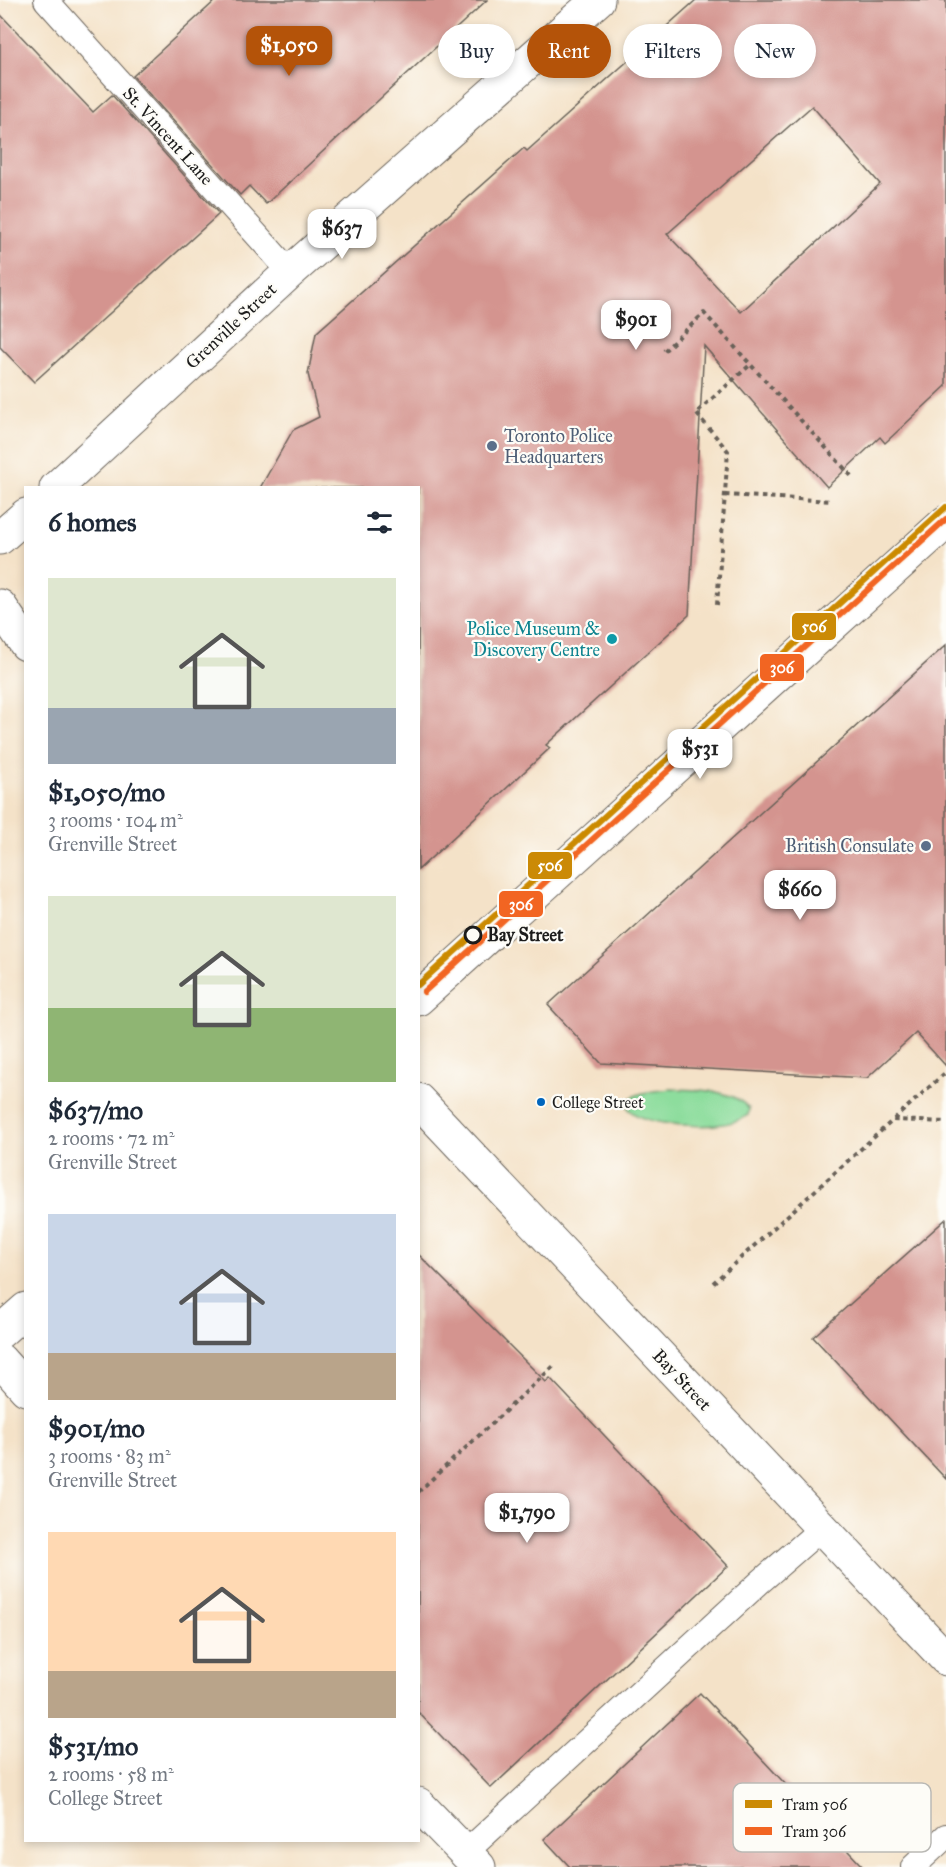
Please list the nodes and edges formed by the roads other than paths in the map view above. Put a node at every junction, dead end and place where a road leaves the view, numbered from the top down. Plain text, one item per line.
1 (46, 0) edge
2 (598, 0) edge
3 (290, 272) junction
4 (58, 486) edge
5 (24, 517) edge
6 (946, 522) edge
7 (0, 538) edge
8 (0, 606) edge
9 (24, 641) edge
10 (420, 997) edge
11 (420, 1102) edge
12 (24, 1311) edge
13 (0, 1332) edge
14 (0, 1360) edge
15 (24, 1387) edge
16 (822, 1528) junction
17 (946, 1659) edge
18 (420, 1806) edge
19 (946, 1836) edge
20 (931, 1850) edge
21 (929, 1852) edge
22 (472, 1860) edge
23 (913, 1867) edge

1 - 3 lane, St. Vincent Lane
2 - 3 main road, Grenville Street
3 - 4 main road, Grenville Street
5 - 7 main road
6 - 10 main road
8 - 9 main road
11 - 16 main road, Bay Street
12 - 13 main road
14 - 15 main road
16 - 17 main road, Bay Street
16 - 22 lane
18 - 22 main road
19 - 20 lane
21 - 23 lane

